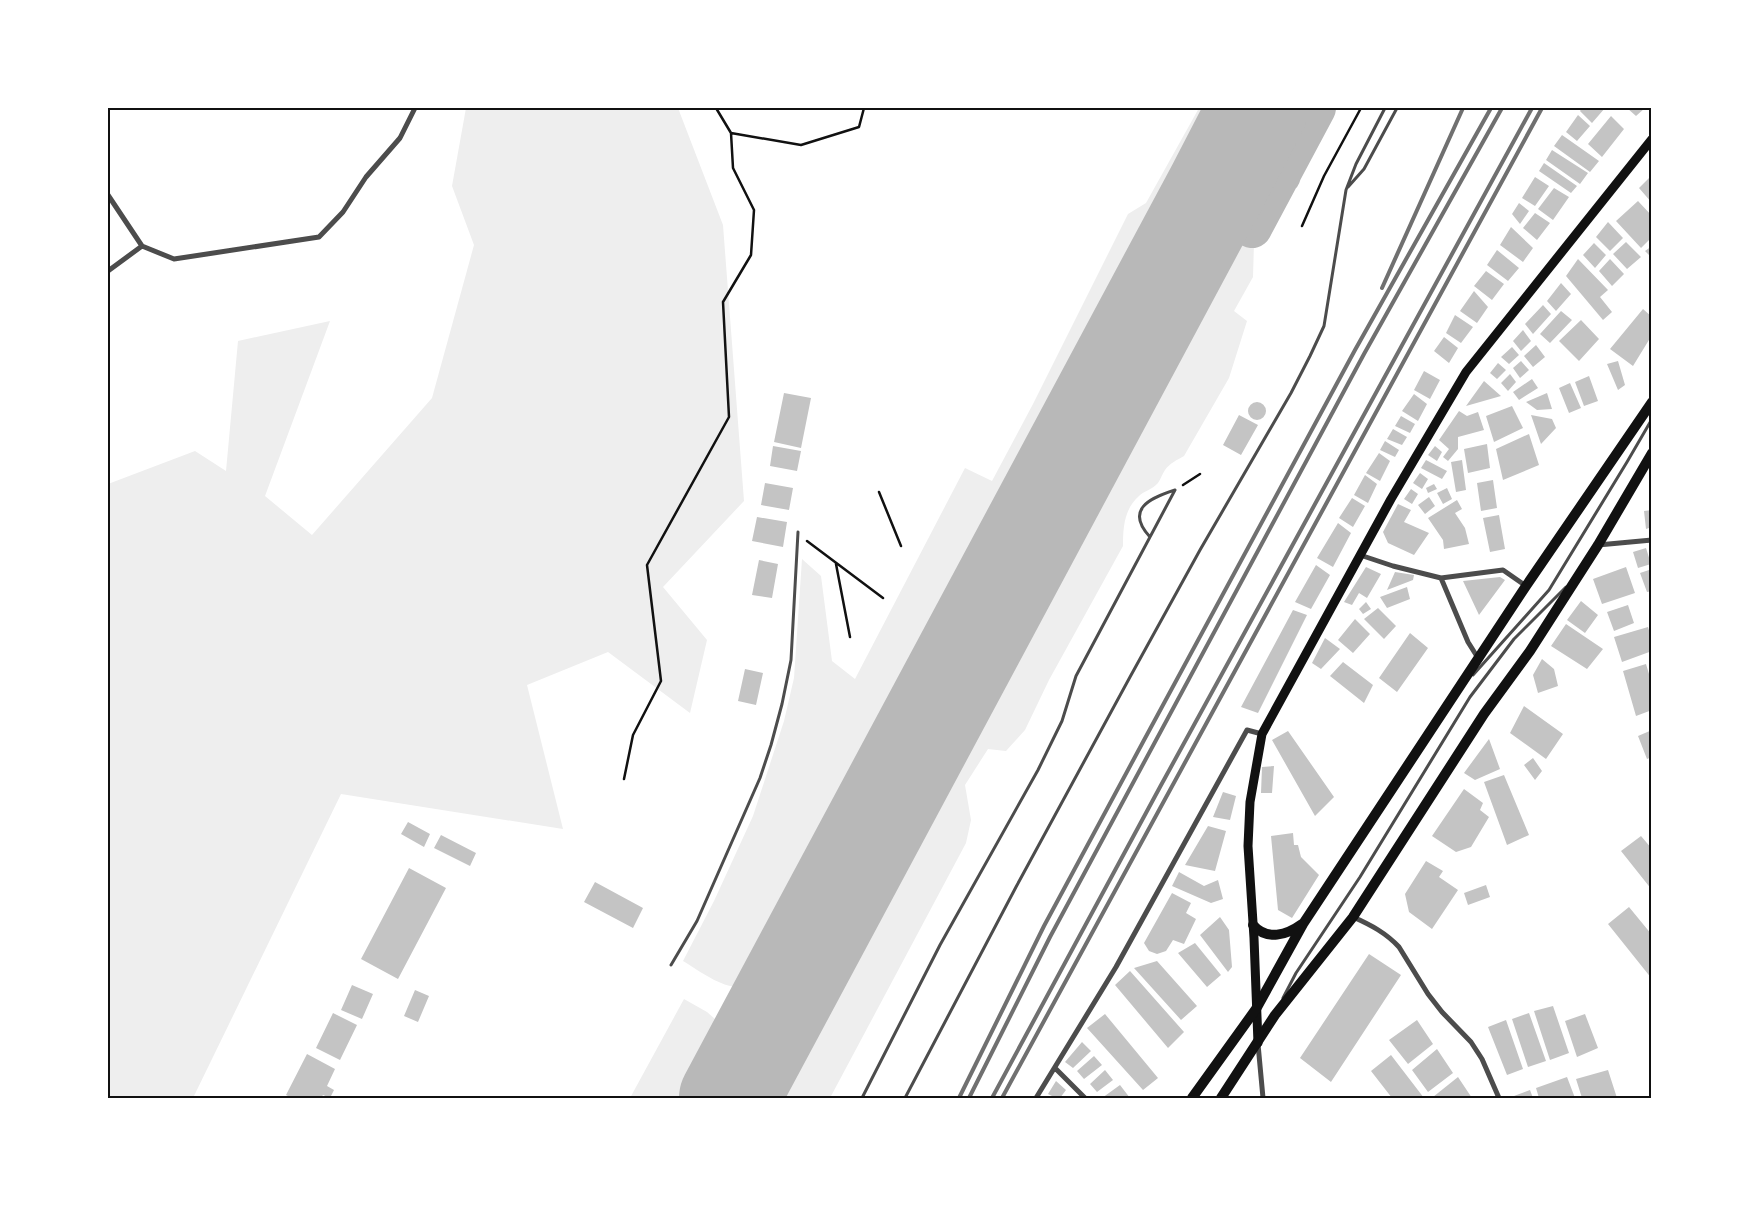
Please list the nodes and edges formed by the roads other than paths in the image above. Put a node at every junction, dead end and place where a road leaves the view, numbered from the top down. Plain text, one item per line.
1 (415, 108) edge
2 (1385, 108) edge
3 (1397, 108) edge
4 (1652, 139) edge
5 (1346, 190) junction
6 (108, 195) edge
7 (142, 246) junction
8 (108, 271) edge
9 (1652, 402) edge
10 (1652, 418) edge
11 (1652, 453) edge
12 (798, 533) road end
13 (1150, 537) junction
14 (1652, 540) edge
15 (1598, 545) junction
16 (1360, 555) junction
17 (1581, 572) junction
18 (1441, 578) junction
19 (1526, 586) junction
20 (1478, 658) junction
21 (1451, 699) junction
22 (1262, 734) junction
23 (1353, 917) junction
24 (1303, 924) junction
25 (1253, 925) junction
26 (671, 965) dead end
27 (1256, 1009) junction
28 (1274, 1015) junction
29 (1258, 1043) junction
30 (1055, 1068) junction
31 (862, 1098) edge
32 (905, 1098) edge
33 (1036, 1098) edge
34 (1085, 1098) edge
35 (1192, 1098) edge
36 (1221, 1098) edge
37 (1263, 1098) edge
38 (1499, 1098) edge

1 - 7 street
2 - 5 lane
3 - 5 lane
4 - 16 main road
5 - 32 lane
6 - 7 street
7 - 8 street
9 - 19 main road
10 - 21 lane
11 - 15 main road
12 - 26 lane
13 - 13 lane
13 - 31 lane
14 - 15 street
15 - 17 main road
16 - 18 street
16 - 22 main road
17 - 23 main road
17 - 28 lane
18 - 19 street
18 - 20 street
19 - 20 main road
20 - 21 main road
21 - 24 main road
22 - 25 main road
22 - 30 street
23 - 28 main road
23 - 38 street
24 - 25 main road
24 - 27 main road
25 - 27 main road
27 - 29 main road
27 - 35 main road
28 - 29 main road
29 - 36 main road
29 - 37 street
30 - 33 street
30 - 34 street

